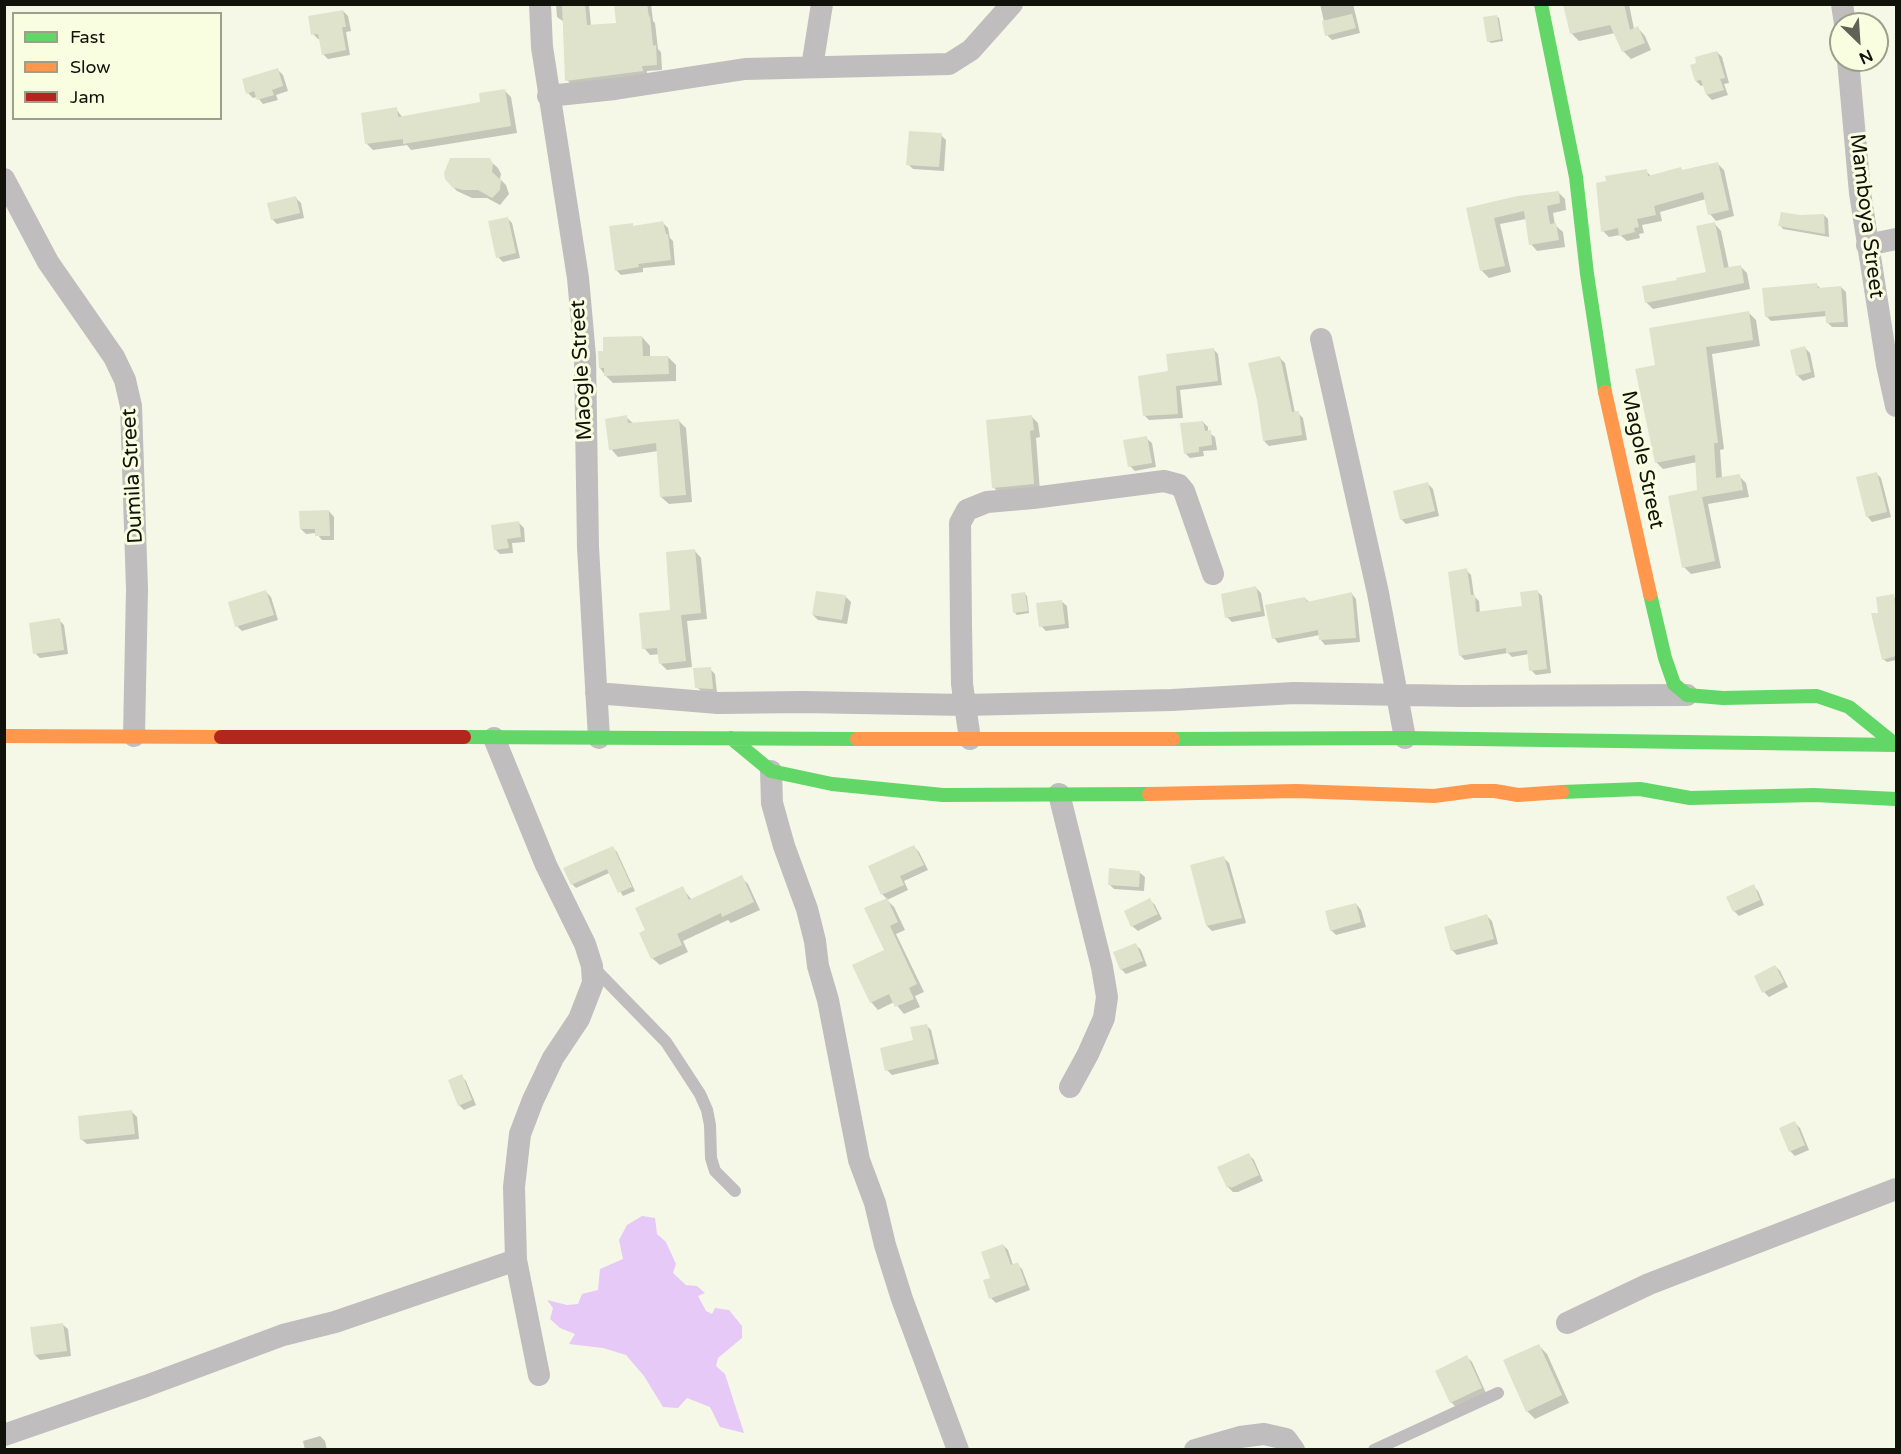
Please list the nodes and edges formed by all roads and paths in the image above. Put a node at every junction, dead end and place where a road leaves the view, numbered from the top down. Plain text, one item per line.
1 (540, 4) edge
2 (822, 4) edge
3 (1012, 4) edge
4 (1541, 4) edge
5 (812, 67) junction
6 (1849, 72) edge
7 (548, 96) junction
8 (4, 179) edge
9 (1896, 239) edge
10 (1867, 245) junction
11 (1321, 339) dead end
12 (1896, 406) edge
13 (1213, 574) dead end
14 (596, 693) junction
15 (1397, 694) junction
16 (1687, 695) junction
17 (965, 705) junction
18 (4, 736) edge
19 (134, 736) junction
20 (494, 738) junction
21 (599, 738) junction
22 (731, 738) junction
23 (1405, 738) junction
24 (970, 739) junction
25 (1896, 745) edge
26 (771, 771) junction
27 (1059, 794) junction
28 (1896, 799) edge
29 (592, 966) junction
30 (1070, 1087) dead end
31 (1896, 1189) edge
32 (735, 1191) dead end
33 (516, 1260) junction
34 (1567, 1323) dead end
35 (539, 1376) dead end
36 (1498, 1393) dead end
37 (4, 1434) edge
38 (958, 1449) edge
39 (1195, 1449) edge
40 (1294, 1449) edge
41 (1374, 1449) edge

1 - 7 street, Maogle Street
2 - 5 street
3 - 5 street
4 - 16 main road, Magole Street
5 - 7 street
6 - 10 street, Mamboya Street
7 - 14 street, Maogle Street
8 - 19 street, Dumila Street
9 - 10 street
10 - 12 street, Mamboya Street
11 - 15 street
13 - 17 street
14 - 17 street
14 - 21 street, Maogle Street
15 - 16 street
15 - 17 street
15 - 23 street
16 - 25 main road
17 - 24 street
18 - 19 main road
19 - 20 main road
20 - 21 main road
20 - 29 street
21 - 22 main road
22 - 24 main road
22 - 26 main road
23 - 24 main road
23 - 25 main road
26 - 27 main road
26 - 38 street
27 - 28 main road
27 - 30 street
29 - 32 lane
29 - 33 street
31 - 34 street
33 - 35 street
33 - 37 street
36 - 41 lane
39 - 40 street

